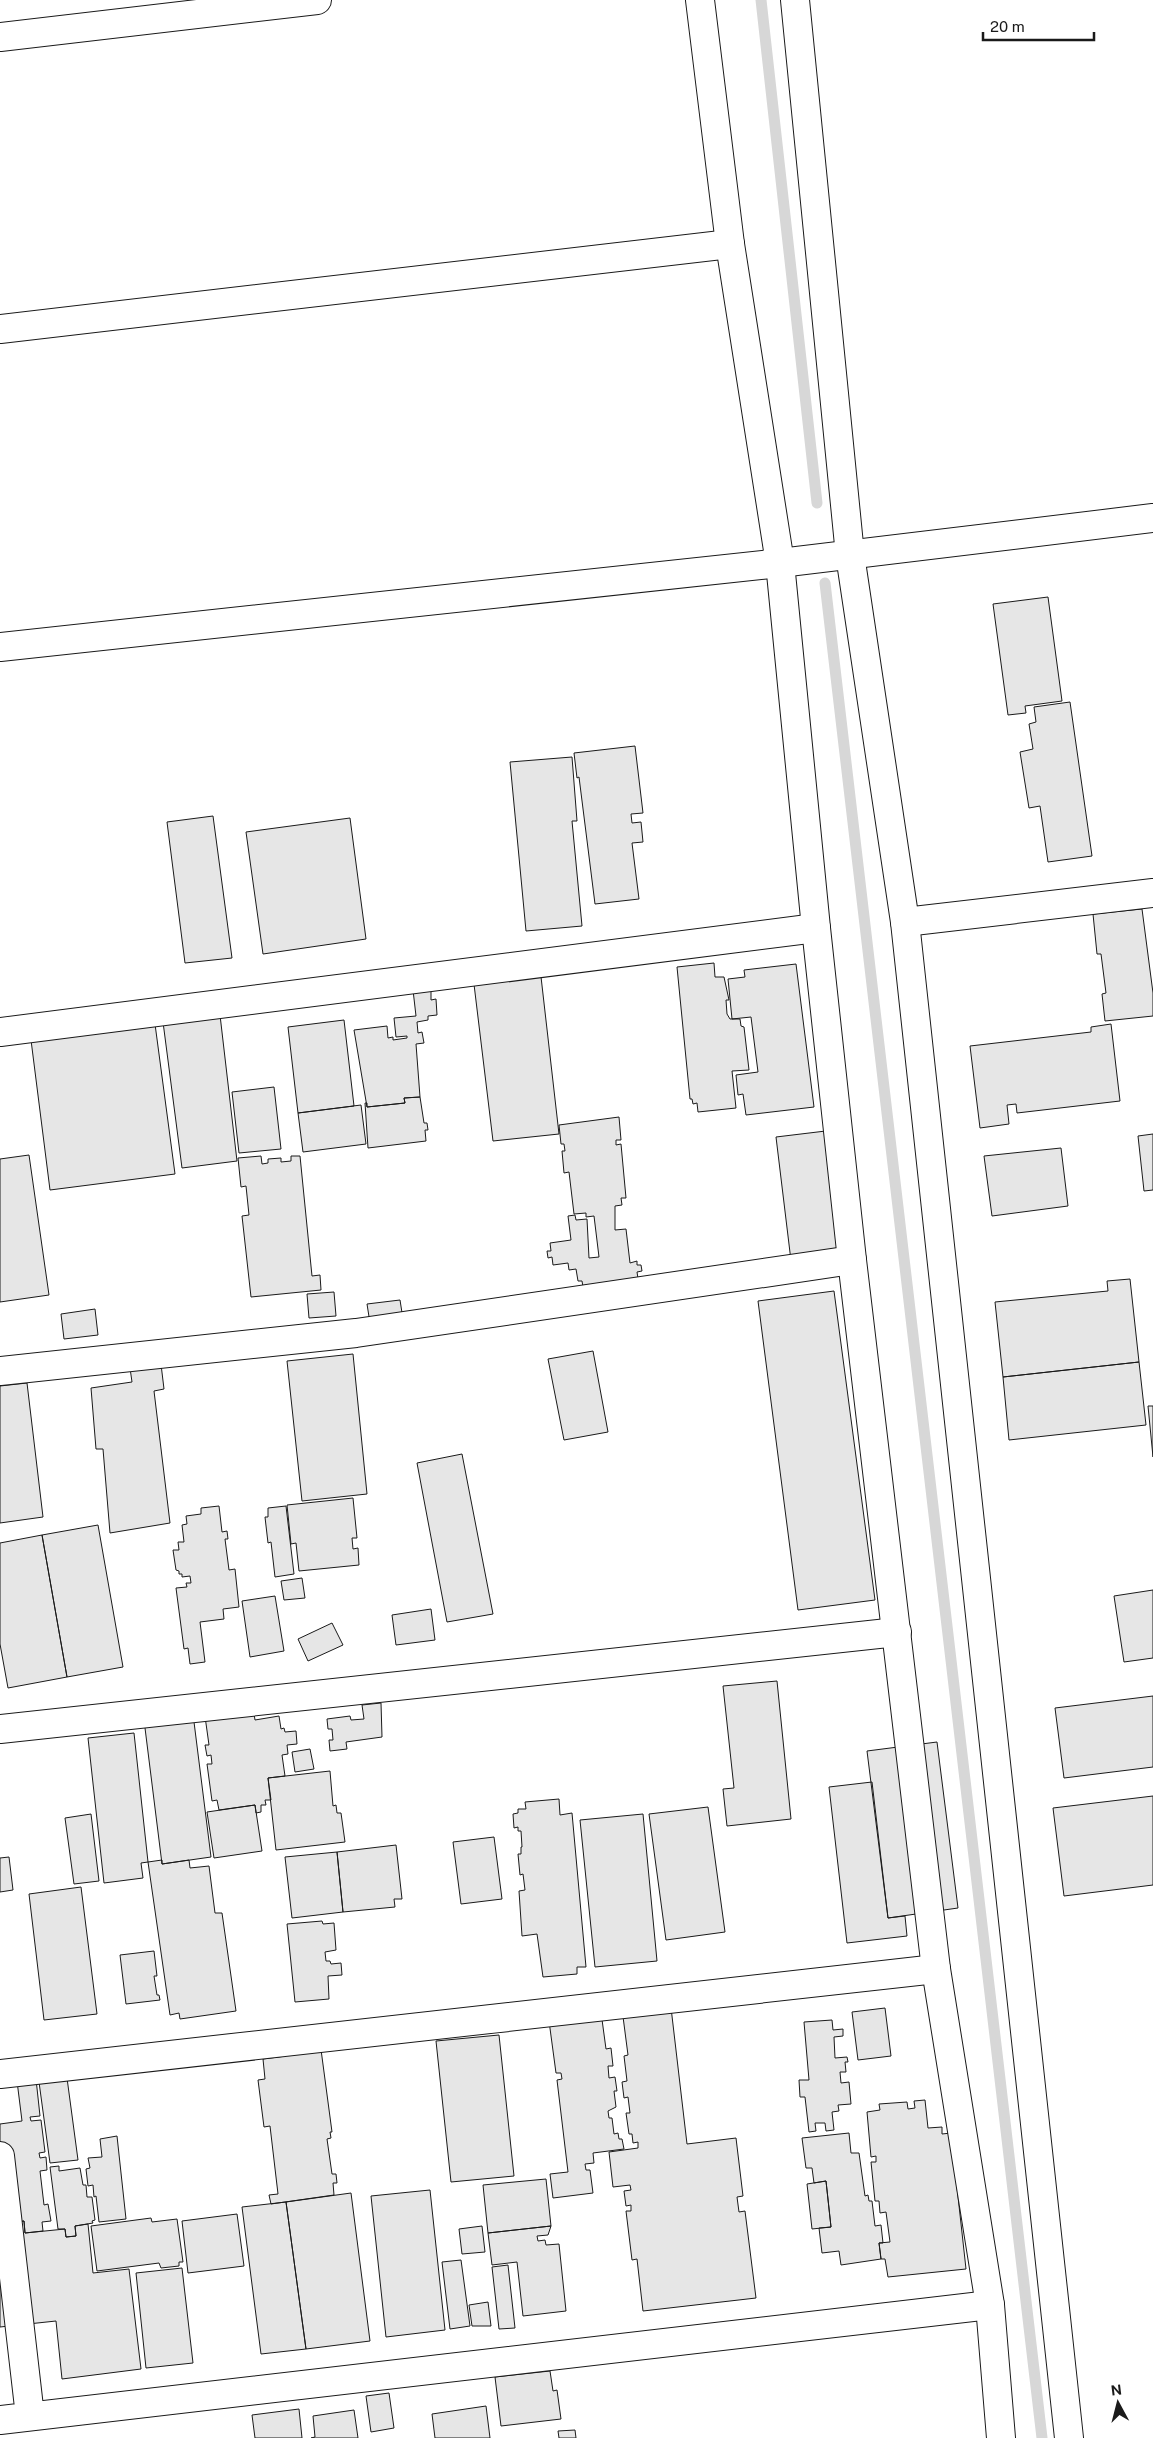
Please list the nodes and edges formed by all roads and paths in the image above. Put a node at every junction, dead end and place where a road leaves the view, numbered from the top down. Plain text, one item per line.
1 (317, 0) edge
2 (700, 0) edge
3 (795, 0) edge
4 (0, 37) edge
5 (730, 244) junction
6 (0, 329) edge
7 (1153, 518) edge
8 (850, 555) junction
9 (780, 563) junction
10 (0, 647) edge
11 (1153, 893) edge
12 (905, 922) junction
13 (816, 928) junction
14 (0, 1032) edge
15 (852, 1260) junction
16 (0, 1371) edge
17 (897, 1632) junction
18 (0, 1730) edge
19 (936, 1969) junction
20 (0, 2074) edge
21 (0, 2156) edge
22 (990, 2305) junction
23 (30, 2416) junction
24 (0, 2420) edge
25 (1001, 2438) edge
26 (1069, 2438) edge

1 - 4 street
2 - 5 street
3 - 8 street
5 - 6 street
5 - 9 street
7 - 8 street
8 - 9 street
8 - 12 street
9 - 10 street
9 - 13 street
11 - 12 street
12 - 26 street
13 - 14 street
13 - 15 street
15 - 16 street
15 - 17 street
17 - 18 street
17 - 19 street
19 - 20 street
19 - 22 street
21 - 23 street
22 - 23 street
22 - 25 street
23 - 24 street

